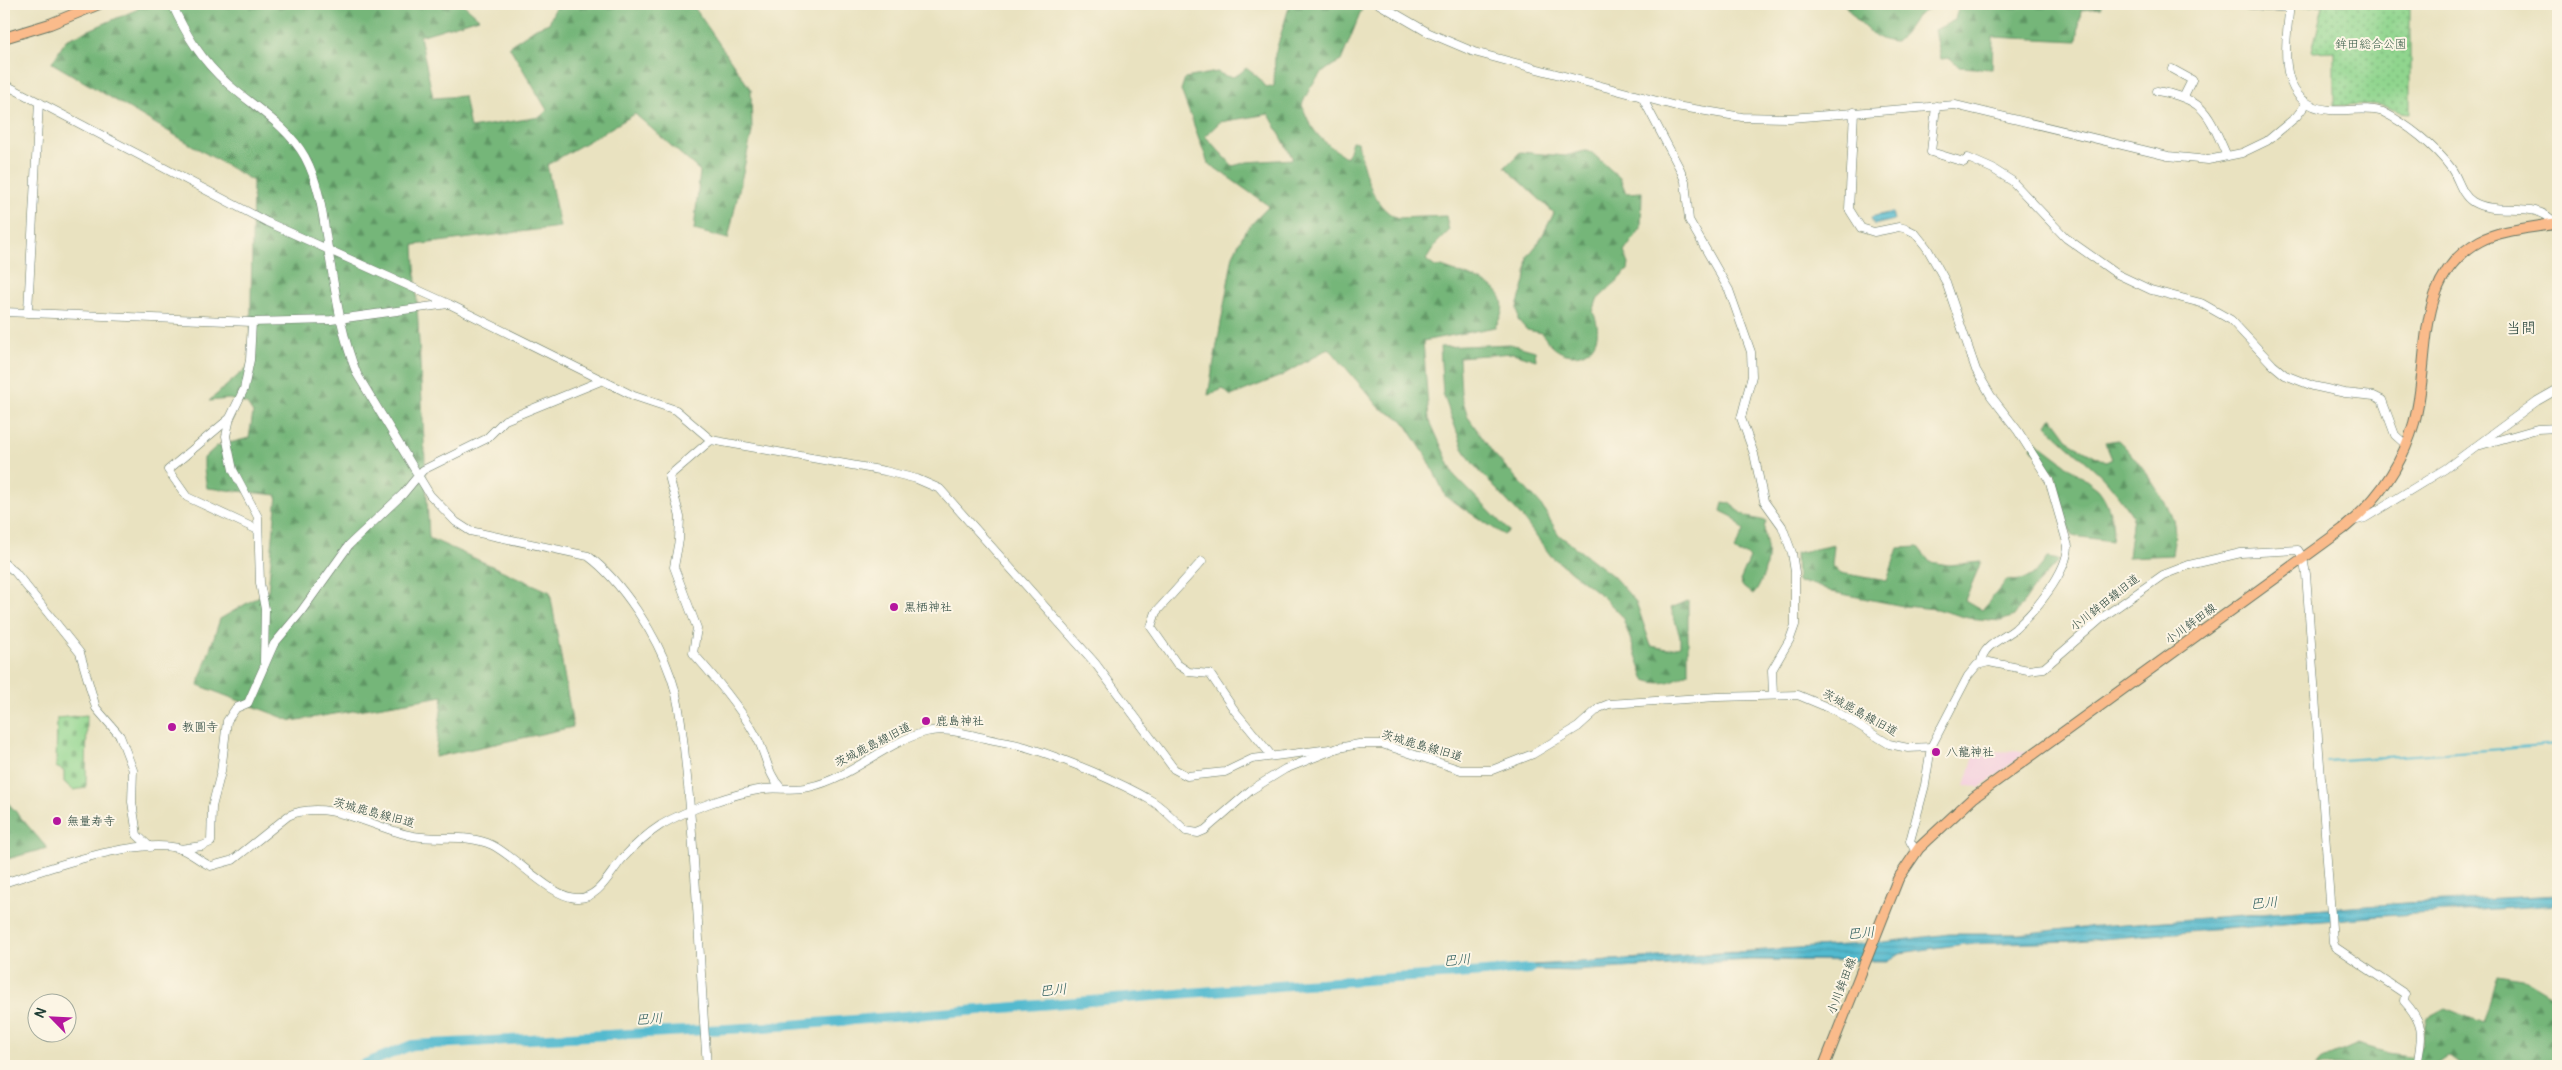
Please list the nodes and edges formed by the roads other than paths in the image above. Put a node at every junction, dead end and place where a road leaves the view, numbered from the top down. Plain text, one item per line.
1 (99, 4) edge
2 (172, 4) edge
3 (1379, 4) edge
4 (2239, 4) edge
5 (2290, 6) edge
6 (4, 38) edge
7 (2172, 69) dead end
8 (4, 84) edge
9 (2157, 91) dead end
10 (2184, 96) junction
11 (1642, 97) junction
12 (39, 102) junction
13 (2307, 103) junction
14 (1936, 106) junction
15 (1854, 112) junction
16 (2227, 156) junction
17 (2557, 224) edge
18 (328, 250) junction
19 (449, 304) junction
20 (28, 311) junction
21 (4, 312) edge
22 (342, 319) junction
23 (252, 322) junction
24 (603, 380) junction
25 (2558, 389) edge
26 (230, 418) junction
27 (2558, 428) edge
28 (711, 440) junction
29 (2479, 444) junction
30 (2406, 445) junction
31 (418, 476) junction
32 (2352, 521) junction
33 (258, 530) junction
34 (2303, 558) junction
35 (1202, 561) dead end
36 (4, 563) edge
37 (1981, 663) junction
38 (264, 664) junction
39 (1772, 695) junction
40 (1931, 746) junction
41 (1338, 748) junction
42 (1271, 755) junction
43 (781, 788) junction
44 (690, 812) junction
45 (150, 847) junction
46 (180, 849) junction
47 (1916, 852) junction
48 (4, 883) edge
49 (707, 1066) edge
50 (1824, 1066) edge
51 (2417, 1066) edge

1 - 6 main road
2 - 18 street
3 - 11 street
4 - 5 street
5 - 13 street
7 - 10 street
8 - 12 street
9 - 10 street
10 - 16 street
11 - 15 street
11 - 39 street
12 - 18 street
12 - 20 street
13 - 16 street
13 - 17 street
14 - 15 street
14 - 16 street
14 - 30 street
15 - 37 street
17 - 30 main road, 小川鉾田線
18 - 19 street
18 - 22 street
19 - 22 street
19 - 24 street
20 - 21 street
20 - 23 street
22 - 23 street
22 - 31 street
23 - 26 street
24 - 28 street
24 - 31 street
25 - 29 street
26 - 33 street
26 - 33 street
27 - 29 street
28 - 42 street
28 - 43 street
29 - 32 street
30 - 32 main road, 小川鉾田線
31 - 38 street
31 - 44 street
32 - 34 main road, 小川鉾田線
33 - 38 street
34 - 37 street, 小川鉾田線旧道
34 - 47 main road, 小川鉾田線
34 - 51 street
35 - 42 street
36 - 45 street
37 - 40 street
38 - 46 street
39 - 40 street, 茨城鹿島線旧道
39 - 41 street, 茨城鹿島線旧道
40 - 47 street
41 - 42 street
41 - 43 street, 茨城鹿島線旧道
43 - 44 street, 茨城鹿島線旧道
44 - 46 street, 茨城鹿島線旧道
44 - 49 street
45 - 46 street, 茨城鹿島線旧道
45 - 48 street, 茨城鹿島線旧道
47 - 50 main road, 小川鉾田線

